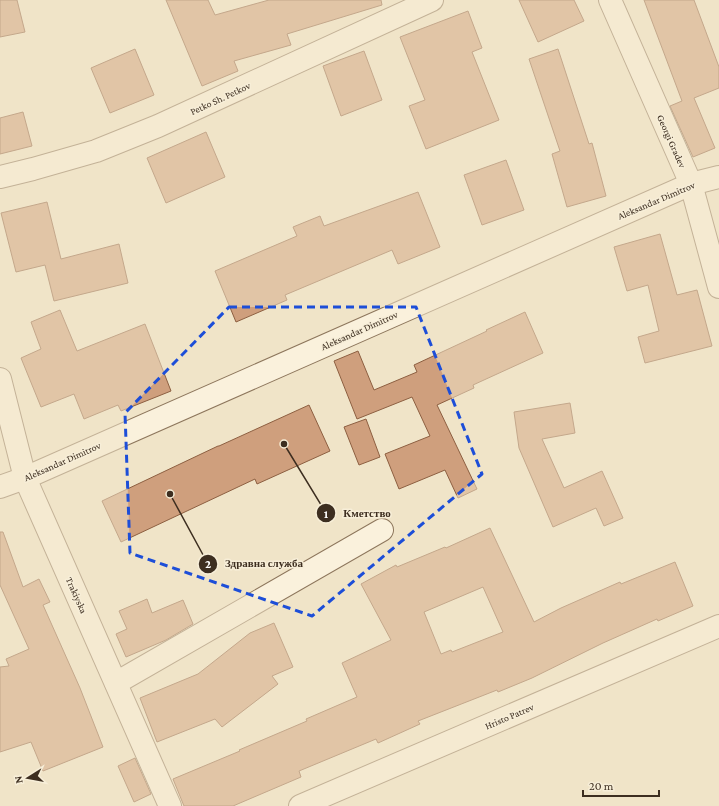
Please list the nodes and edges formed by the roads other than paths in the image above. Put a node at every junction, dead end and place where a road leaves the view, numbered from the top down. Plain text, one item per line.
1 (432, 0) edge
2 (610, 0) edge
3 (0, 177) edge
4 (719, 177) edge
5 (691, 184) junction
6 (719, 287) edge
7 (0, 379) edge
8 (25, 478) junction
9 (0, 487) edge
10 (382, 530) dead end
11 (719, 626) edge
12 (116, 683) junction
13 (170, 806) edge
14 (300, 806) edge

1 - 3 street, Petko Sh. Petkov
2 - 5 street, Georgi Gradev
4 - 5 street, Aleksandar Dimitrov
5 - 6 street, Georgi Gradev
5 - 8 street, Aleksandar Dimitrov
7 - 8 street, Trakiyska
8 - 9 street, Aleksandar Dimitrov
8 - 12 street, Trakiyska
10 - 12 street
11 - 14 street, Hristo Patrev
12 - 13 street, Trakiyska

